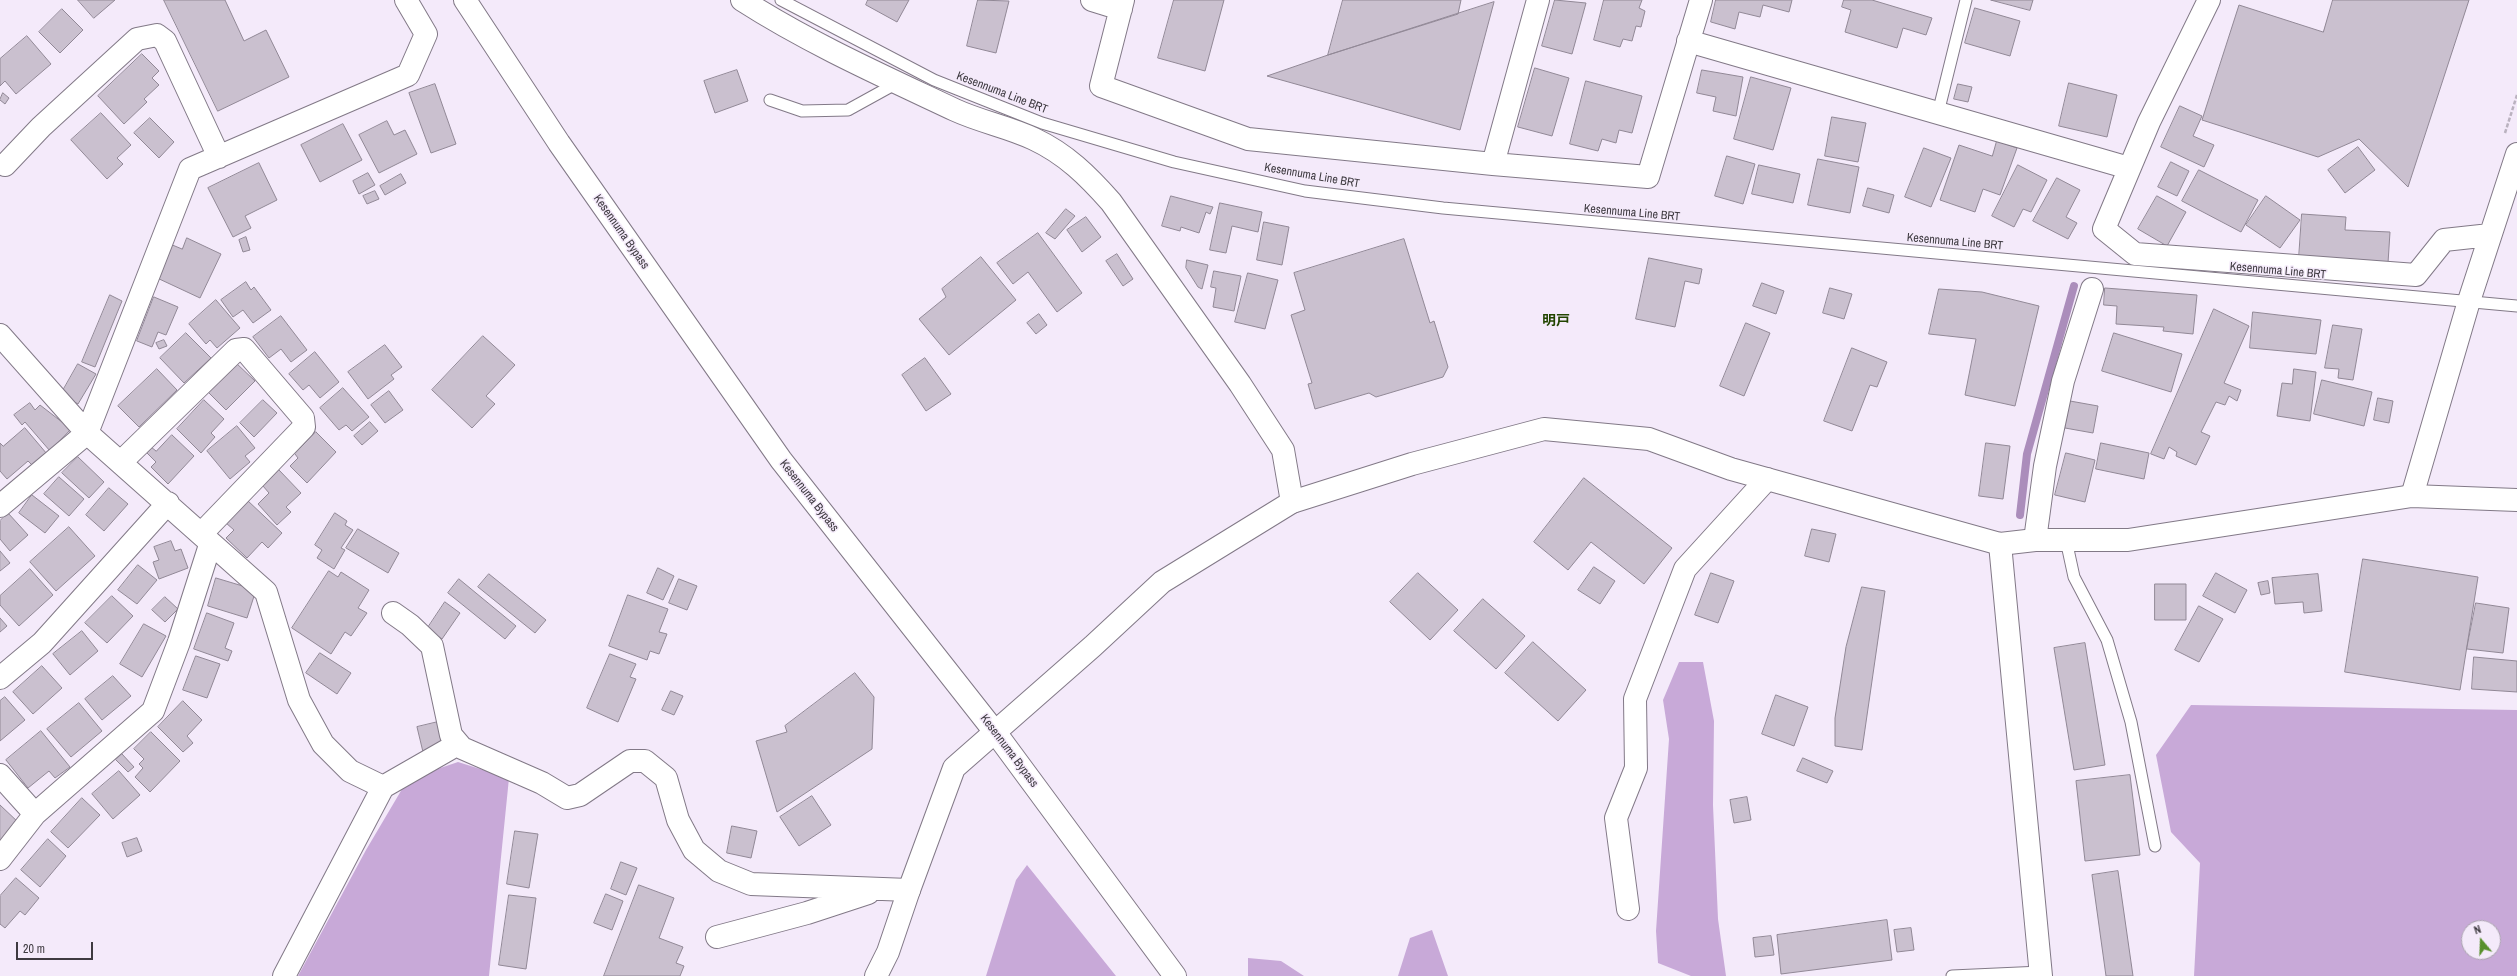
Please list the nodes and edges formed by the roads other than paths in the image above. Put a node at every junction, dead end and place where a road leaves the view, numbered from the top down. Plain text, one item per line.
1 (406, 0) edge
2 (465, 0) edge
3 (742, 0) edge
4 (780, 0) edge
5 (1092, 0) edge
6 (1538, 0) edge
7 (1700, 0) edge
8 (1966, 0) edge
9 (2209, 0) edge
10 (1122, 4) edge
11 (1688, 41) junction
12 (898, 83) junction
13 (770, 100) dead end
14 (1938, 113) junction
15 (219, 157) junction
16 (2515, 163) edge
17 (1493, 164) junction
18 (6, 165) dead end
19 (2130, 168) junction
20 (2490, 235) junction
21 (2092, 289) dead end
22 (2468, 301) junction
23 (2517, 306) edge
24 (0, 335) edge
25 (88, 433) junction
26 (121, 462) junction
27 (1767, 479) junction
28 (2412, 496) junction
29 (2517, 500) edge
30 (168, 502) junction
31 (1292, 502) junction
32 (0, 506) edge
33 (206, 539) junction
34 (2035, 540) junction
35 (2066, 540) junction
36 (2000, 544) junction
37 (393, 614) dead end
38 (0, 678) edge
39 (995, 732) junction
40 (458, 744) junction
41 (0, 775) edge
42 (383, 787) junction
43 (36, 814) junction
44 (2155, 846) dead end
45 (0, 859) edge
46 (880, 888) junction
47 (909, 890) junction
48 (1628, 909) dead end
49 (717, 938) dead end
50 (2041, 974) edge
51 (284, 976) edge
52 (876, 976) edge
53 (1175, 976) edge
54 (1952, 976) edge

1 - 15 main road
2 - 39 main road, Kesennuma Bypass
3 - 12 main road
4 - 22 lane, Kesennuma Line BRT
5 - 10 main road
6 - 17 main road
7 - 11 main road
8 - 14 lane
9 - 19 main road
10 - 17 main road
11 - 14 main road
11 - 17 main road
12 - 13 lane
12 - 31 main road
14 - 19 main road
15 - 18 main road
15 - 25 main road
16 - 20 main road
19 - 20 main road
20 - 22 main road
21 - 34 main road
22 - 23 lane, Kesennuma Line BRT
22 - 28 main road
24 - 25 main road
25 - 26 main road
25 - 32 main road
26 - 30 main road
26 - 33 main road
27 - 31 main road
27 - 36 main road
27 - 48 main road
28 - 29 main road
28 - 35 main road
30 - 33 main road
30 - 38 main road
31 - 39 main road
33 - 42 main road
33 - 43 main road
34 - 35 main road
34 - 36 main road
35 - 44 lane
36 - 50 main road
37 - 40 main road
39 - 47 main road
39 - 53 main road, Kesennuma Bypass
40 - 42 main road
40 - 46 main road
41 - 43 main road
42 - 51 main road
43 - 45 main road
46 - 47 main road
46 - 49 main road
47 - 52 main road
50 - 54 lane

